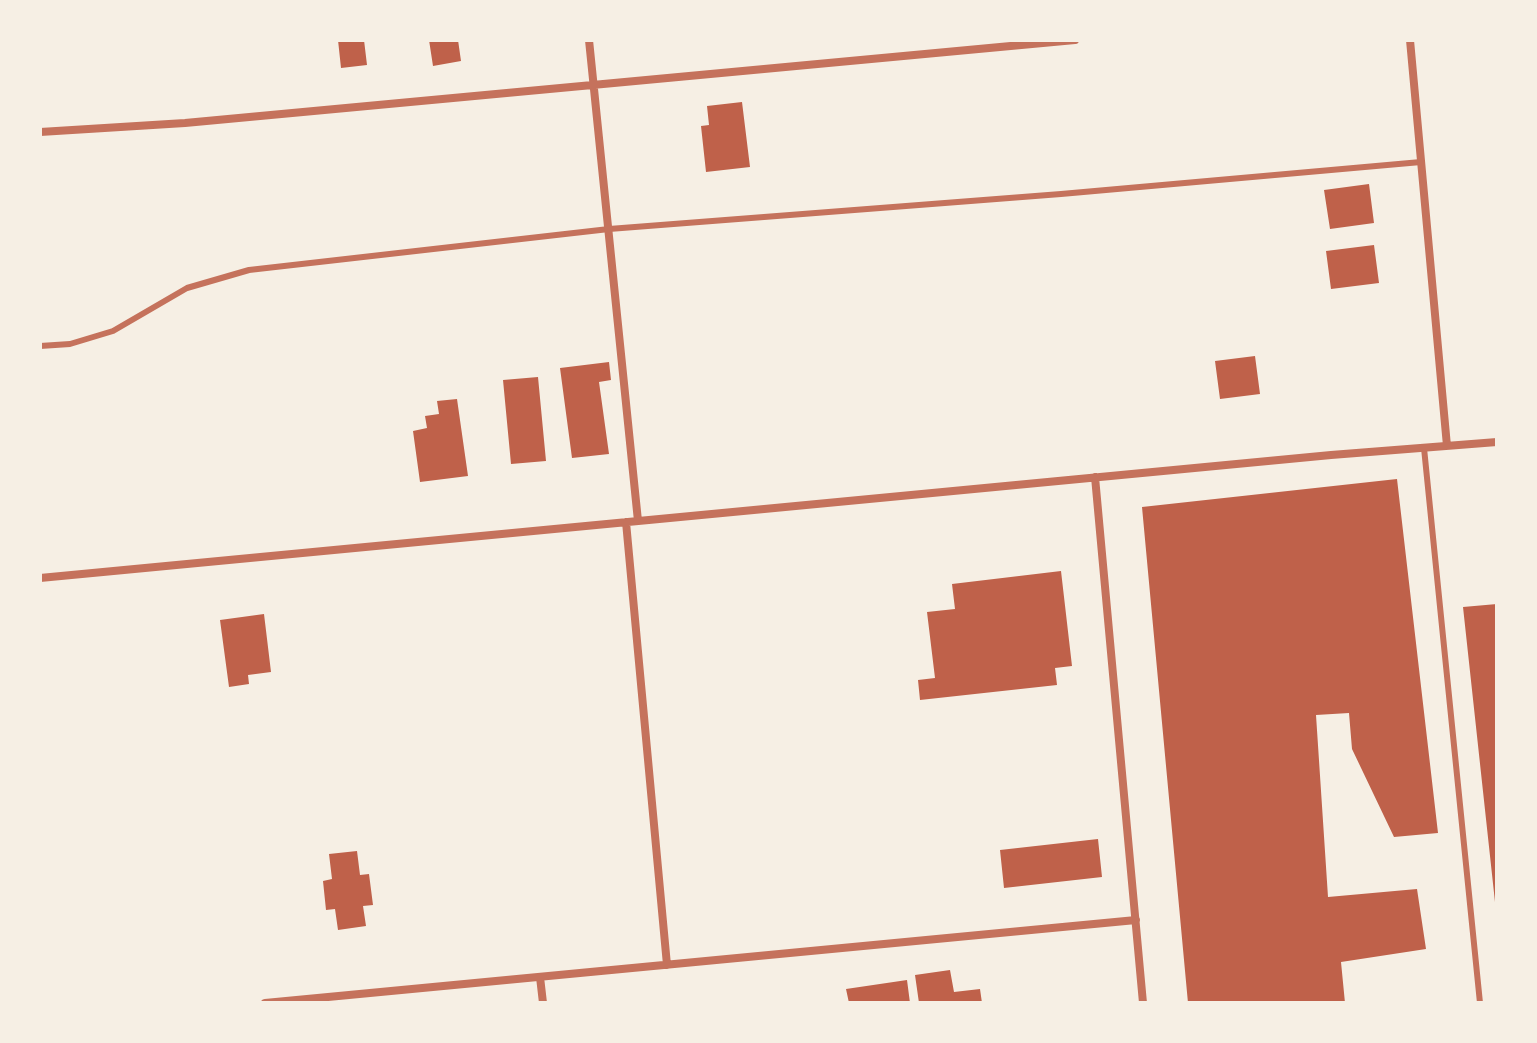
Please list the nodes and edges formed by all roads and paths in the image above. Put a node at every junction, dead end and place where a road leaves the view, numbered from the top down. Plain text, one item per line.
1 (589, 40) edge
2 (1075, 40) edge
3 (1410, 40) edge
4 (594, 85) junction
5 (40, 132) edge
6 (1421, 162) junction
7 (609, 229) junction
8 (40, 346) edge
9 (1497, 442) edge
10 (1447, 446) junction
11 (1424, 448) junction
12 (1095, 477) junction
13 (638, 521) junction
14 (626, 522) junction
15 (40, 578) edge
16 (1136, 920) junction
17 (667, 965) junction
18 (540, 977) junction
19 (265, 1003) edge
20 (543, 1003) edge
21 (1143, 1003) edge
22 (1480, 1003) edge

1 - 4 street
2 - 4 street
3 - 6 street
4 - 5 street
4 - 7 street
6 - 7 lane
6 - 10 street
7 - 8 lane
7 - 13 street
9 - 10 street
10 - 11 street
11 - 12 street
11 - 22 lane
12 - 13 street
12 - 16 street
13 - 14 street
14 - 15 street
14 - 17 street
16 - 17 street
16 - 21 street
17 - 18 street
18 - 19 street
18 - 20 street

